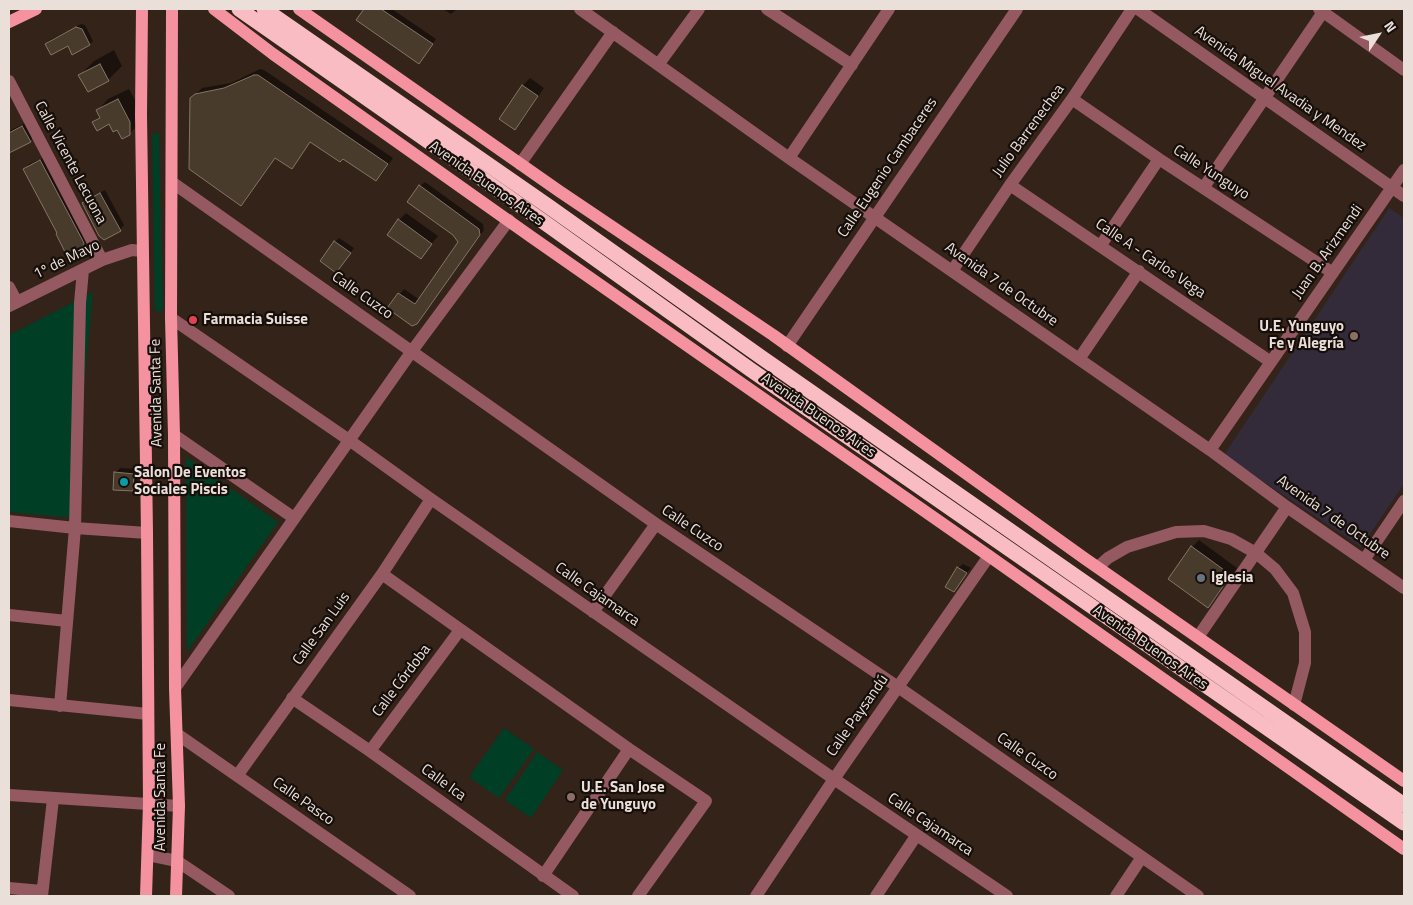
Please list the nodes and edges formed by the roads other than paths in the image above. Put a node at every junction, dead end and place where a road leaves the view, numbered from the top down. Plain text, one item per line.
1 (36, 9) edge
2 (142, 9) edge
3 (172, 9) edge
4 (214, 9) edge
5 (239, 9) edge
6 (264, 9) edge
7 (299, 9) edge
8 (580, 9) edge
9 (699, 9) edge
10 (767, 9) edge
11 (889, 9) edge
12 (1017, 9) edge
13 (1132, 9) edge
14 (1138, 9) edge
15 (1321, 10) edge
16 (9, 22) edge
17 (613, 32) junction
18 (658, 65) junction
19 (852, 65) junction
20 (1404, 70) edge
21 (9, 81) edge
22 (1264, 97) junction
23 (1072, 99) junction
24 (789, 158) junction
25 (1159, 159) junction
26 (520, 164) junction
27 (1404, 170) edge
28 (173, 183) junction
29 (1010, 185) junction
30 (1204, 187) junction
31 (1392, 188) junction
32 (1404, 196) edge
33 (875, 216) junction
34 (508, 220) junction
35 (1101, 245) junction
36 (142, 251) junction
37 (102, 260) junction
38 (83, 270) junction
39 (952, 271) junction
40 (1139, 271) junction
41 (1333, 273) junction
42 (9, 286) edge
43 (13, 304) edge
44 (171, 318) junction
45 (787, 346) junction
46 (412, 351) junction
47 (1079, 359) junction
48 (1271, 362) junction
49 (174, 435) junction
50 (349, 440) junction
51 (1210, 450) junction
52 (432, 499) junction
53 (1404, 501) edge
54 (1287, 507) junction
55 (294, 518) junction
56 (9, 521) edge
57 (656, 524) junction
58 (75, 528) junction
59 (148, 533) junction
60 (1256, 552) junction
61 (989, 556) junction
62 (1364, 560) junction
63 (1098, 567) junction
64 (382, 574) junction
65 (1404, 588) edge
66 (593, 612) junction
67 (9, 614) edge
68 (67, 620) junction
69 (460, 630) junction
70 (1198, 637) junction
71 (174, 688) junction
72 (898, 688) junction
73 (292, 698) junction
74 (9, 700) edge
75 (1294, 705) junction
76 (60, 706) junction
77 (148, 714) junction
78 (177, 734) junction
79 (629, 749) junction
80 (370, 751) junction
81 (237, 776) junction
82 (834, 779) junction
83 (1404, 781) edge
84 (9, 795) edge
85 (53, 799) junction
86 (149, 804) junction
87 (1404, 805) edge
88 (179, 806) junction
89 (1404, 823) edge
90 (916, 836) junction
91 (1404, 849) edge
92 (148, 856) junction
93 (1142, 858) junction
94 (177, 861) junction
95 (543, 876) junction
96 (9, 888) edge
97 (42, 893) edge
98 (404, 895) edge
99 (146, 896) edge
100 (176, 896) edge
101 (229, 896) edge
102 (573, 896) edge
103 (638, 896) edge
104 (756, 896) edge
105 (876, 896) edge
106 (1007, 896) edge
107 (1116, 896) edge
108 (1198, 896) edge

1 - 16 main road
2 - 36 main road, Avenida Santa Fe
3 - 28 main road, Avenida Santa Fe
4 - 34 main road, Avenida Buenos Aires
5 - 89 highway, Avenida Buenos Aires
6 - 87 highway, Avenida Buenos Aires
7 - 26 main road
8 - 17 street, Avenida 7 de Octubre
9 - 18 street
10 - 19 street
11 - 19 street
12 - 33 street, Calle Eugenio Cambaceres
13 - 23 street, Julio Barrenechea
14 - 22 street, Avenida Miguel Avadia y Mendez
15 - 20 street
15 - 22 street
17 - 18 street, Avenida 7 de Octubre
17 - 26 street
18 - 24 street, Avenida 7 de Octubre
19 - 24 street
21 - 37 street, Calle Vicente Lecuona
22 - 30 street
22 - 31 street, Avenida Miguel Avadia y Mendez
23 - 25 street, Calle Yunguyo
23 - 29 street, Julio Barrenechea
24 - 33 street, Avenida 7 de Octubre
25 - 30 street, Calle Yunguyo
25 - 35 street
26 - 45 main road
27 - 31 street, Juan B. Arizmendi
28 - 44 main road, Avenida Santa Fe
28 - 46 street, Calle Cuzco
29 - 35 street, Calle A - Carlos Vega
29 - 39 street, Julio Barrenechea
30 - 41 street, Calle Yunguyo
31 - 32 street, Avenida Miguel Avadia y Mendez
31 - 41 street, Juan B. Arizmendi
33 - 39 street, Avenida 7 de Octubre
33 - 45 street, Calle Eugenio Cambaceres
34 - 46 street
34 - 61 main road, Avenida Buenos Aires
35 - 40 street, Calle A - Carlos Vega
36 - 37 street, 1º de Mayo
36 - 59 main road, Avenida Santa Fe
37 - 38 street, 1º de Mayo
38 - 43 street, 1º de Mayo
38 - 58 street
39 - 47 street, Avenida 7 de Octubre
40 - 47 street
40 - 48 street, Calle A - Carlos Vega
41 - 48 street, Juan B. Arizmendi
42 - 43 street
44 - 49 main road, Avenida Santa Fe
44 - 50 street, Calle Cajamarca
45 - 63 main road
46 - 50 street
46 - 57 street, Calle Cuzco
47 - 51 street, Avenida 7 de Octubre
48 - 51 street, Juan B. Arizmendi
49 - 55 street
49 - 71 main road, Avenida Santa Fe
50 - 52 street, Calle Cajamarca
50 - 55 street
51 - 54 street, Avenida 7 de Octubre
52 - 64 street, Calle San Luis
52 - 66 street, Calle Cajamarca
53 - 62 street
54 - 60 street
54 - 62 street, Avenida 7 de Octubre
55 - 71 street
56 - 58 street
57 - 66 street
57 - 72 street, Calle Cuzco
58 - 59 street
58 - 68 street
59 - 77 main road, Avenida Santa Fe
60 - 63 street
60 - 70 street
60 - 75 street
61 - 72 street, Calle Paysandú
61 - 91 main road, Avenida Buenos Aires
62 - 65 street, Avenida 7 de Octubre
63 - 70 main road
64 - 69 street
64 - 73 street, Calle San Luis
66 - 82 street, Calle Cajamarca
67 - 68 street
68 - 76 street
69 - 79 street
69 - 80 street, Calle Córdoba
70 - 75 main road
71 - 78 main road, Avenida Santa Fe
72 - 82 street, Calle Paysandú
72 - 93 street, Calle Cuzco
73 - 80 street, Calle Ica
73 - 81 street, Calle San Luis
74 - 76 street
75 - 83 main road
76 - 77 street
77 - 86 main road, Avenida Santa Fe
78 - 81 street, Calle Pasco
78 - 88 main road, Avenida Santa Fe
79 - 95 street
79 - 103 street
80 - 95 street, Calle Ica
81 - 98 street, Calle Pasco
82 - 90 street, Calle Cajamarca
82 - 104 street, Calle Paysandú
84 - 85 street
85 - 86 street
85 - 97 street
86 - 88 street
86 - 92 main road, Avenida Santa Fe
88 - 94 main road, Avenida Santa Fe
90 - 105 street
90 - 106 street, Calle Cajamarca
92 - 94 street
92 - 99 main road, Avenida Santa Fe
93 - 107 street
93 - 108 street, Calle Cuzco
94 - 100 main road, Avenida Santa Fe
94 - 101 street
95 - 102 street, Calle Ica
96 - 97 street

